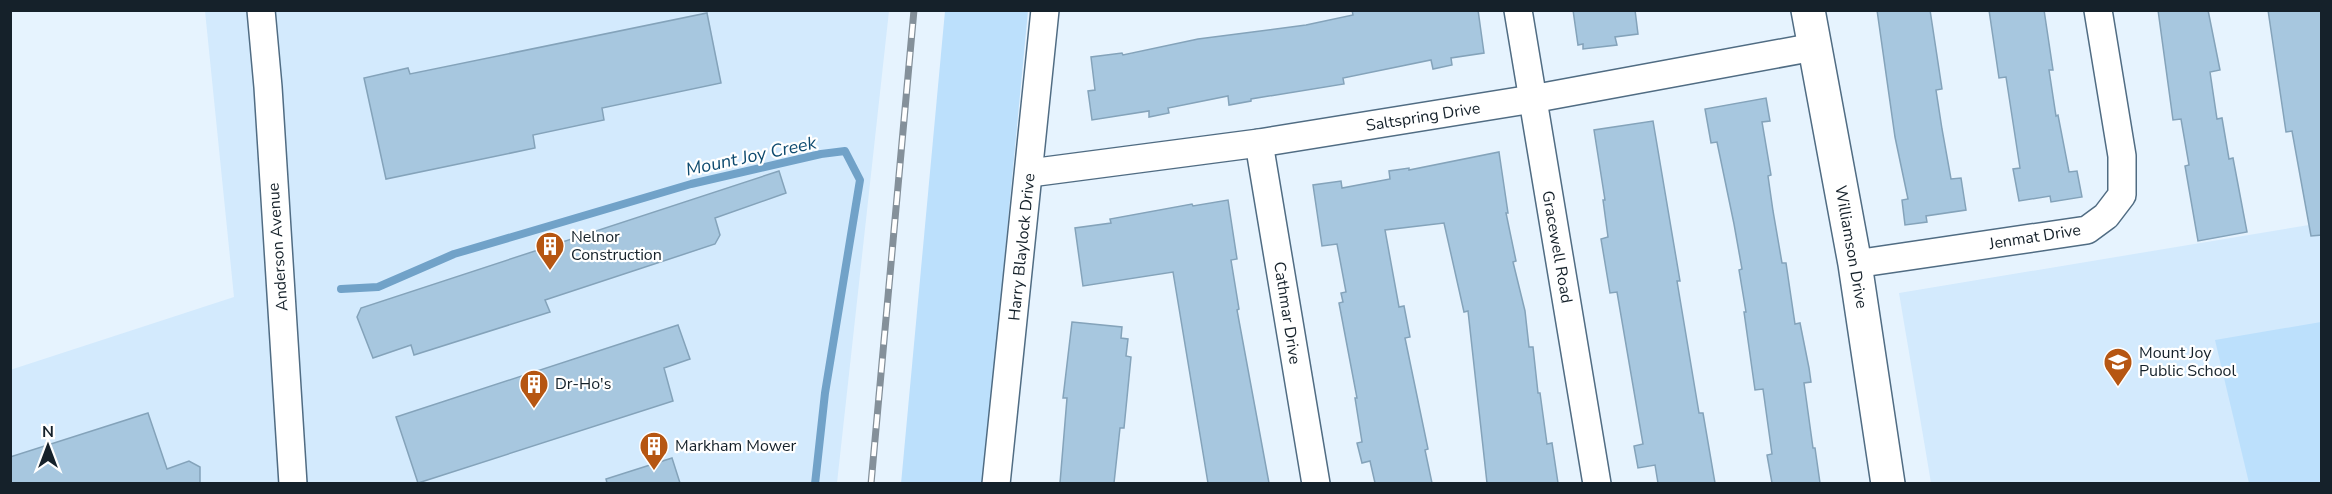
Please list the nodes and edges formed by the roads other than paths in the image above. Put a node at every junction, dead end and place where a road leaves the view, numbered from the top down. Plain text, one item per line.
1 (261, 10) edge
2 (1045, 10) edge
3 (1518, 10) edge
4 (1808, 10) edge
5 (2098, 10) edge
6 (1814, 47) junction
7 (1532, 99) junction
8 (1259, 143) junction
9 (1030, 173) junction
10 (1855, 264) junction
11 (293, 483) edge
12 (996, 483) edge
13 (1316, 483) edge
14 (1597, 483) edge
15 (1888, 483) edge

1 - 11 street, Anderson Avenue
2 - 9 street, Harry Blaylock Drive
3 - 7 street, Gracewell Road
4 - 6 street, Williamson Drive
5 - 10 street, Jenmat Drive
6 - 7 street, Saltspring Drive
6 - 10 street, Williamson Drive
7 - 8 street, Saltspring Drive
7 - 14 street, Gracewell Road
8 - 9 street, Saltspring Drive
8 - 13 street, Cathmar Drive
9 - 12 street, Harry Blaylock Drive
10 - 15 street, Williamson Drive

